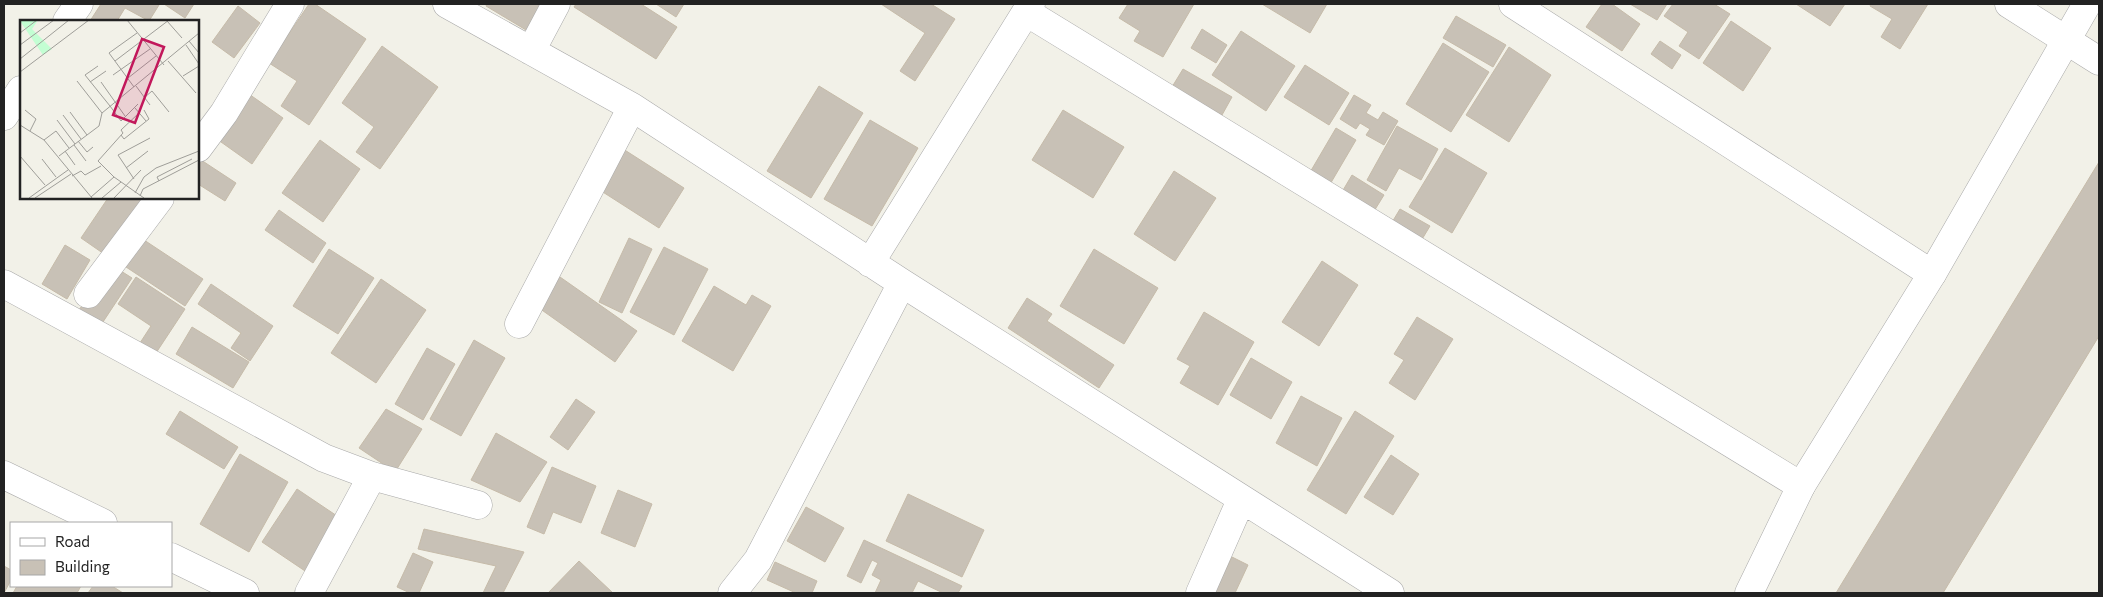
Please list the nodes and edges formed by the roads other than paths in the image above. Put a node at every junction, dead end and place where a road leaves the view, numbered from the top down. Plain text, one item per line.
1 (78, 4) edge
2 (290, 4) edge
3 (447, 4) edge
4 (556, 4) edge
5 (1513, 4) edge
6 (2009, 4) edge
7 (2087, 4) edge
8 (1028, 8) edge
9 (68, 20) edge
10 (2066, 41) junction
11 (531, 51) junction
12 (2099, 61) edge
13 (20, 92) edge
14 (632, 107) junction
15 (4, 116) edge
16 (199, 147) edge
17 (159, 199) edge
18 (870, 263) junction
19 (1932, 274) junction
20 (4, 284) edge
21 (902, 284) junction
22 (88, 294) dead end
23 (520, 324) dead end
24 (4, 474) edge
25 (372, 476) junction
26 (1801, 486) junction
27 (1241, 500) junction
28 (478, 504) dead end
29 (101, 522) edge
30 (172, 557) edge
31 (245, 593) edge
32 (309, 593) edge
33 (732, 593) edge
34 (1200, 593) edge
35 (1390, 593) edge
36 (1749, 593) edge

1 - 9 street
2 - 16 street
3 - 11 street
4 - 11 street
5 - 19 street
6 - 10 street
7 - 10 street
8 - 18 street
8 - 26 street
10 - 12 street
10 - 19 street
11 - 14 street
13 - 15 street
14 - 18 street
14 - 23 street
17 - 22 street
18 - 21 street
19 - 26 street
20 - 25 street
21 - 27 street
21 - 33 street
24 - 29 street
25 - 28 street
25 - 32 street
26 - 36 street
27 - 34 street
27 - 35 street
30 - 31 street

